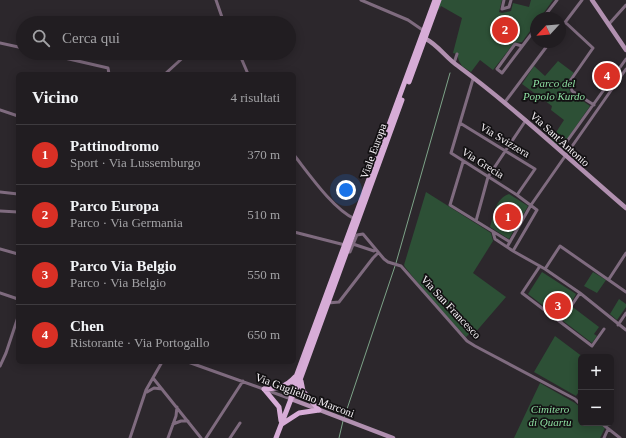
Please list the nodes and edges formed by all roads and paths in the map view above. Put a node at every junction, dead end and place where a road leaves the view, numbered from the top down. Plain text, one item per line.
1 (216, 0) edge
2 (361, 0) edge
3 (435, 0) edge
4 (439, 0) edge
5 (504, 0) edge
6 (511, 0) edge
7 (557, 0) edge
8 (582, 0) edge
9 (592, 0) edge
10 (366, 1) edge
11 (626, 6) edge
12 (548, 12) edge
13 (222, 16) edge
14 (566, 21) edge
15 (566, 23) edge
16 (609, 24) junction
17 (424, 31) junction
18 (530, 36) edge
19 (426, 38) junction
20 (0, 43) edge
21 (16, 46) edge
22 (522, 46) junction
23 (546, 48) edge
24 (626, 50) edge
25 (457, 54) dead end
26 (626, 59) edge
27 (73, 60) edge
28 (180, 60) edge
29 (241, 60) edge
30 (454, 63) junction
31 (626, 69) edge
32 (109, 72) edge
33 (167, 72) edge
34 (247, 72) edge
35 (473, 78) junction
36 (505, 102) junction
37 (594, 105) junction
38 (0, 110) edge
39 (16, 115) edge
40 (526, 120) junction
41 (460, 123) junction
42 (506, 152) junction
43 (560, 152) junction
44 (566, 156) junction
45 (296, 157) edge
46 (463, 162) junction
47 (488, 177) junction
48 (0, 192) edge
49 (16, 194) edge
50 (516, 195) junction
51 (531, 205) junction
52 (626, 208) edge
53 (0, 211) edge
54 (16, 212) edge
55 (355, 219) junction
56 (476, 221) junction
57 (493, 232) junction
58 (296, 233) edge
59 (510, 242) junction
60 (353, 244) junction
61 (345, 245) junction
62 (507, 247) junction
63 (0, 249) edge
64 (513, 251) junction
65 (347, 252) junction
66 (377, 252) junction
67 (16, 253) edge
68 (626, 253) edge
69 (540, 266) junction
70 (545, 269) junction
71 (609, 279) junction
72 (626, 292) edge
73 (0, 293) edge
74 (580, 293) junction
75 (16, 299) edge
76 (328, 303) junction
77 (626, 313) edge
78 (16, 322) edge
79 (561, 322) junction
80 (618, 325) junction
81 (604, 329) dead end
82 (626, 330) edge
83 (161, 364) edge
84 (194, 364) edge
85 (0, 366) edge
86 (299, 376) junction
87 (153, 378) junction
88 (243, 381) junction
89 (162, 389) junction
90 (264, 389) junction
91 (145, 393) junction
92 (291, 399) junction
93 (578, 403) edge
94 (177, 407) junction
95 (319, 410) junction
96 (188, 422) junction
97 (240, 423) dead end
98 (174, 424) junction
99 (281, 424) junction
100 (604, 426) edge
101 (608, 429) junction
102 (130, 438) edge
103 (168, 438) edge
104 (201, 438) edge
105 (206, 438) edge
106 (230, 438) edge
107 (276, 438) edge
108 (393, 438) edge
109 (604, 438) edge
110 (620, 438) edge

1 - 13 street
2 - 10 street
3 - 17 main road, Viale Europa
4 - 19 main road, Viale Europa
5 - 6 street
7 - 12 street
8 - 14 street
9 - 16 street
10 - 17 street
11 - 16 street
15 - 37 street
16 - 24 street
17 - 55 main road, Viale Europa
18 - 22 street
19 - 30 street, Via Sant'Antonio
19 - 65 main road, Viale Europa
20 - 21 street
22 - 22 street
23 - 36 street
25 - 30 street
26 - 37 street
27 - 32 street
28 - 33 street
29 - 34 street
30 - 35 street, Via Sant'Antonio
31 - 44 street
35 - 36 street, Via Sant'Antonio
35 - 41 street, Via Grecia
36 - 40 street, Via Sant'Antonio
37 - 43 street
38 - 39 street
40 - 42 street
40 - 43 street, Via Sant'Antonio
41 - 42 street, Via Svizzera
41 - 46 street, Via Grecia
42 - 47 street
42 - 50 street, Via Svizzera
43 - 44 street, Via Sant'Antonio
44 - 51 street
44 - 52 street, Via Sant'Antonio
45 - 55 street
46 - 47 street, Via Grecia
46 - 56 street
47 - 50 street, Via Grecia
47 - 56 street
48 - 49 street
50 - 51 street, Via Grecia
51 - 59 street
51 - 64 street
53 - 54 street
55 - 61 main road, Viale Europa
56 - 57 street
57 - 59 street
57 - 62 street
58 - 61 street
59 - 62 street
60 - 65 street, Via San Francesco
60 - 66 street, Via San Francesco
60 - 66 street, Via San Francesco
61 - 86 main road, Viale Europa
62 - 64 street
63 - 67 street
64 - 69 street
65 - 76 main road, Viale Europa
66 - 76 street
66 - 93 street, Via San Francesco
68 - 71 street
69 - 70 street
69 - 79 street
70 - 71 street
70 - 74 street
71 - 72 street
73 - 75 street
74 - 79 street
74 - 80 street
76 - 86 main road, Viale Europa
77 - 80 street
78 - 85 street
79 - 81 street
80 - 82 street
83 - 87 street
84 - 88 street, Via Guglielmo Marconi
86 - 90 main road
86 - 92 main road, Viale Europa
86 - 95 main road
87 - 89 street
87 - 91 street
88 - 90 street, Via Guglielmo Marconi
88 - 105 street
89 - 91 street
89 - 94 street
90 - 92 street, Via Guglielmo Marconi
90 - 99 main road
91 - 102 street
92 - 95 street, Via Guglielmo Marconi
92 - 99 main road, Viale Europa
94 - 96 street
94 - 98 street
95 - 99 main road
95 - 108 street, Via Guglielmo Marconi
96 - 98 street
96 - 104 street
97 - 106 street
98 - 103 street
99 - 107 main road, Viale Europa
100 - 101 street
101 - 109 street
101 - 110 street

